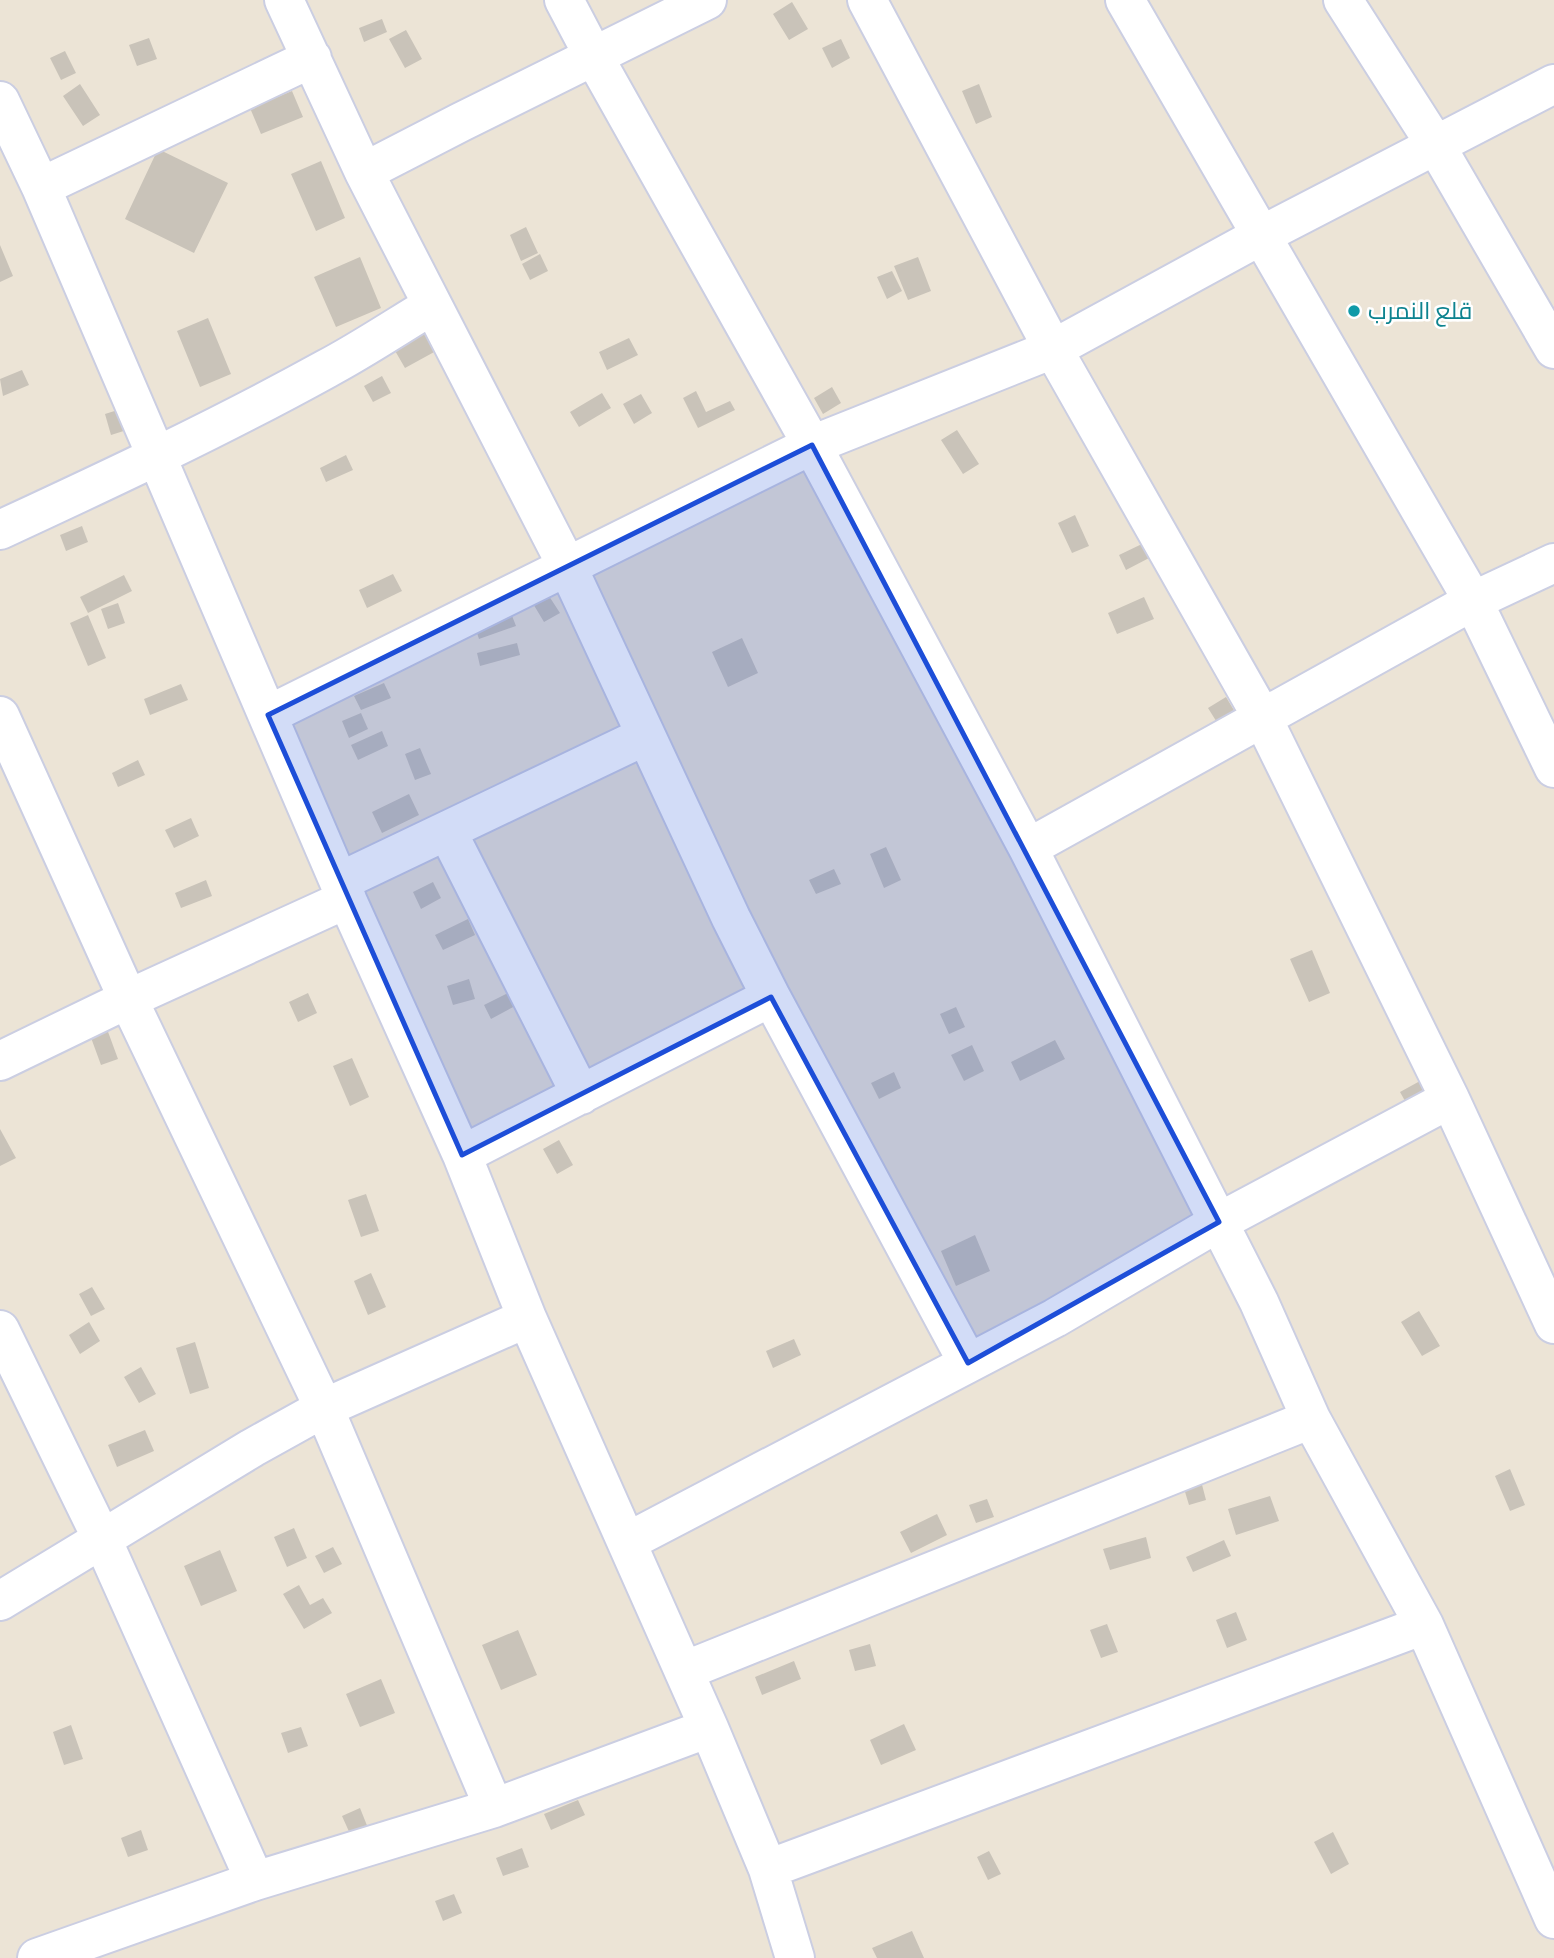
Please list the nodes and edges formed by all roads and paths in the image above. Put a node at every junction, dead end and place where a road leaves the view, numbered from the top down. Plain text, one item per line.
1 (284, 0) edge
2 (564, 0) edge
3 (707, 0) edge
4 (867, 0) edge
5 (1125, 0) edge
6 (1343, 0) edge
7 (594, 57) junction
8 (312, 58) junction
9 (1554, 84) edge
10 (0, 101) edge
11 (1435, 144) junction
12 (364, 172) junction
13 (41, 187) junction
14 (1262, 235) junction
15 (431, 306) junction
16 (1053, 349) junction
17 (1554, 349) edge
18 (813, 445) junction
19 (156, 458) junction
20 (0, 530) edge
21 (1554, 563) edge
22 (568, 568) junction
23 (1473, 601) junction
24 (268, 715) junction
25 (0, 716) edge
26 (1262, 717) junction
27 (645, 736) junction
28 (1554, 768) edge
29 (447, 831) junction
30 (1028, 848) junction
31 (343, 890) junction
32 (771, 997) junction
33 (128, 999) junction
34 (0, 1061) edge
35 (581, 1095) junction
36 (1450, 1099) junction
37 (462, 1156) junction
38 (1219, 1222) junction
39 (527, 1318) junction
40 (1554, 1324) edge
41 (0, 1330) edge
42 (968, 1363) junction
43 (324, 1408) junction
44 (1311, 1419) junction
45 (102, 1539) junction
46 (627, 1542) junction
47 (0, 1601) edge
48 (1424, 1625) junction
49 (684, 1671) junction
50 (709, 1728) junction
51 (494, 1808) junction
52 (768, 1869) junction
53 (255, 1881) junction
54 (1554, 1919) edge
55 (37, 1958) edge
56 (796, 1958) edge

1 - 8 street
2 - 7 street
3 - 7 street
4 - 16 street
5 - 14 street
6 - 11 street
7 - 12 street
7 - 18 street
8 - 12 street
8 - 13 street
9 - 11 street
10 - 13 street
11 - 14 street
11 - 17 street
12 - 15 street
13 - 19 street
14 - 16 street
14 - 23 street
15 - 19 street
15 - 22 street
16 - 18 street
16 - 26 street
18 - 22 street
18 - 30 street
19 - 20 street
19 - 24 street
21 - 23 street
22 - 24 street
22 - 27 street
23 - 26 street
23 - 28 street
24 - 31 street
25 - 33 street
26 - 30 street
26 - 36 street
27 - 29 street
27 - 32 street
29 - 31 street
29 - 35 street
30 - 38 street
31 - 33 street
31 - 37 street
32 - 35 street
32 - 42 street
33 - 34 street
33 - 43 street
35 - 37 street
36 - 38 street
36 - 40 street
37 - 39 street
38 - 42 street
38 - 44 street
39 - 43 street
39 - 46 street
41 - 45 street
42 - 46 street
43 - 45 street
43 - 51 street
44 - 48 street
44 - 49 street
45 - 47 street
45 - 53 street
46 - 49 street
48 - 52 street
48 - 54 street
49 - 50 street
50 - 51 street
50 - 52 street
51 - 53 street
52 - 56 street
53 - 55 street

